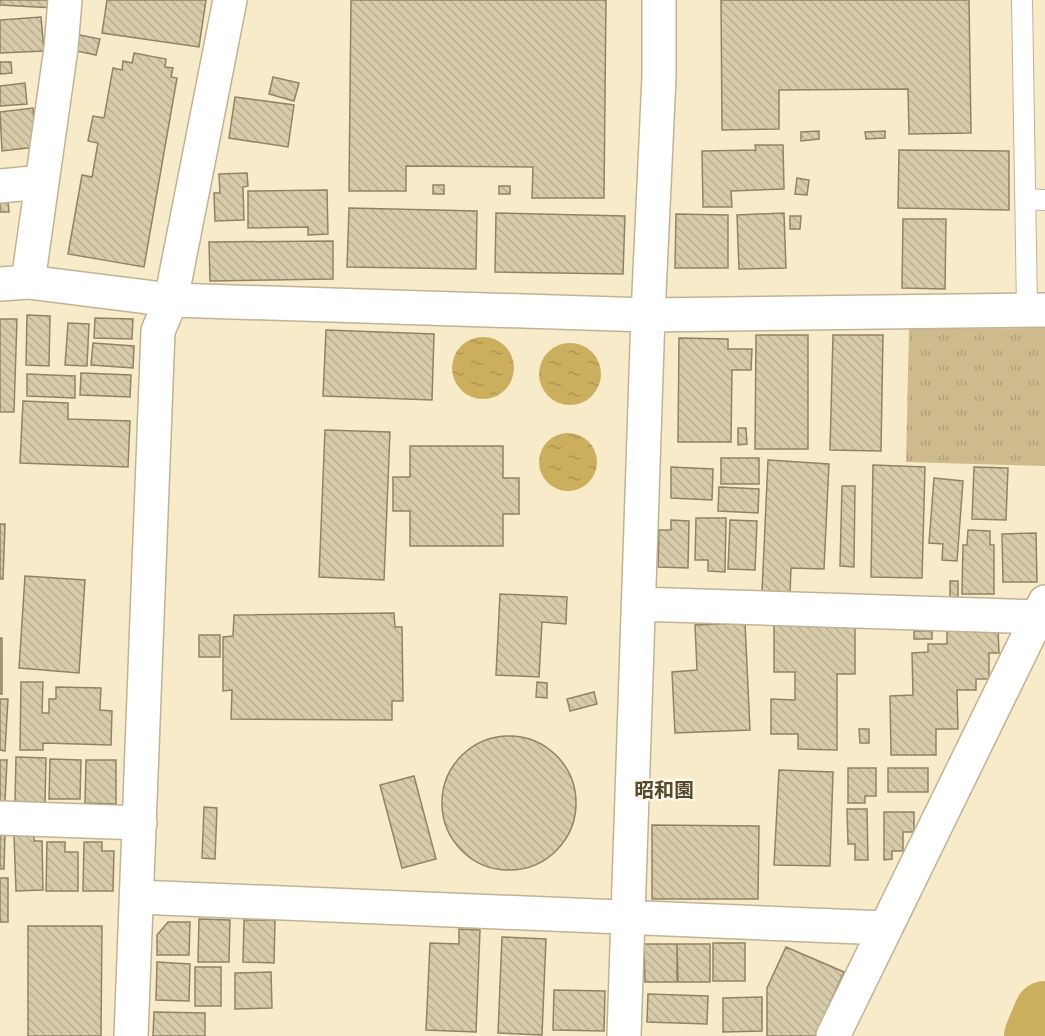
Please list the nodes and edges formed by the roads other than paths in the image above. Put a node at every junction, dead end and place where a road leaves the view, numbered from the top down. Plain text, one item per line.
1 (65, 0) edge
2 (230, 0) edge
3 (659, 0) edge
4 (1022, 0) edge
5 (42, 182) junction
6 (0, 186) edge
7 (1025, 199) junction
8 (1045, 200) edge
9 (14, 283) edge
10 (171, 300) junction
11 (1036, 310) edge
12 (648, 315) junction
13 (638, 604) junction
14 (1041, 610) edge
15 (0, 818) edge
16 (140, 823) junction
17 (138, 897) junction
18 (627, 918) junction
19 (885, 928) junction
20 (131, 1036) edge
21 (624, 1036) edge
22 (833, 1036) edge

1 - 5 street
2 - 10 street
3 - 12 street
4 - 7 lane
5 - 6 street
5 - 9 street
7 - 8 lane
7 - 11 lane
9 - 10 street
10 - 12 street
10 - 16 street
11 - 12 street
12 - 13 street
13 - 14 street
13 - 18 street
14 - 19 street
15 - 16 street
16 - 17 street
17 - 18 street
17 - 20 street
18 - 19 street
18 - 21 street
19 - 22 street

